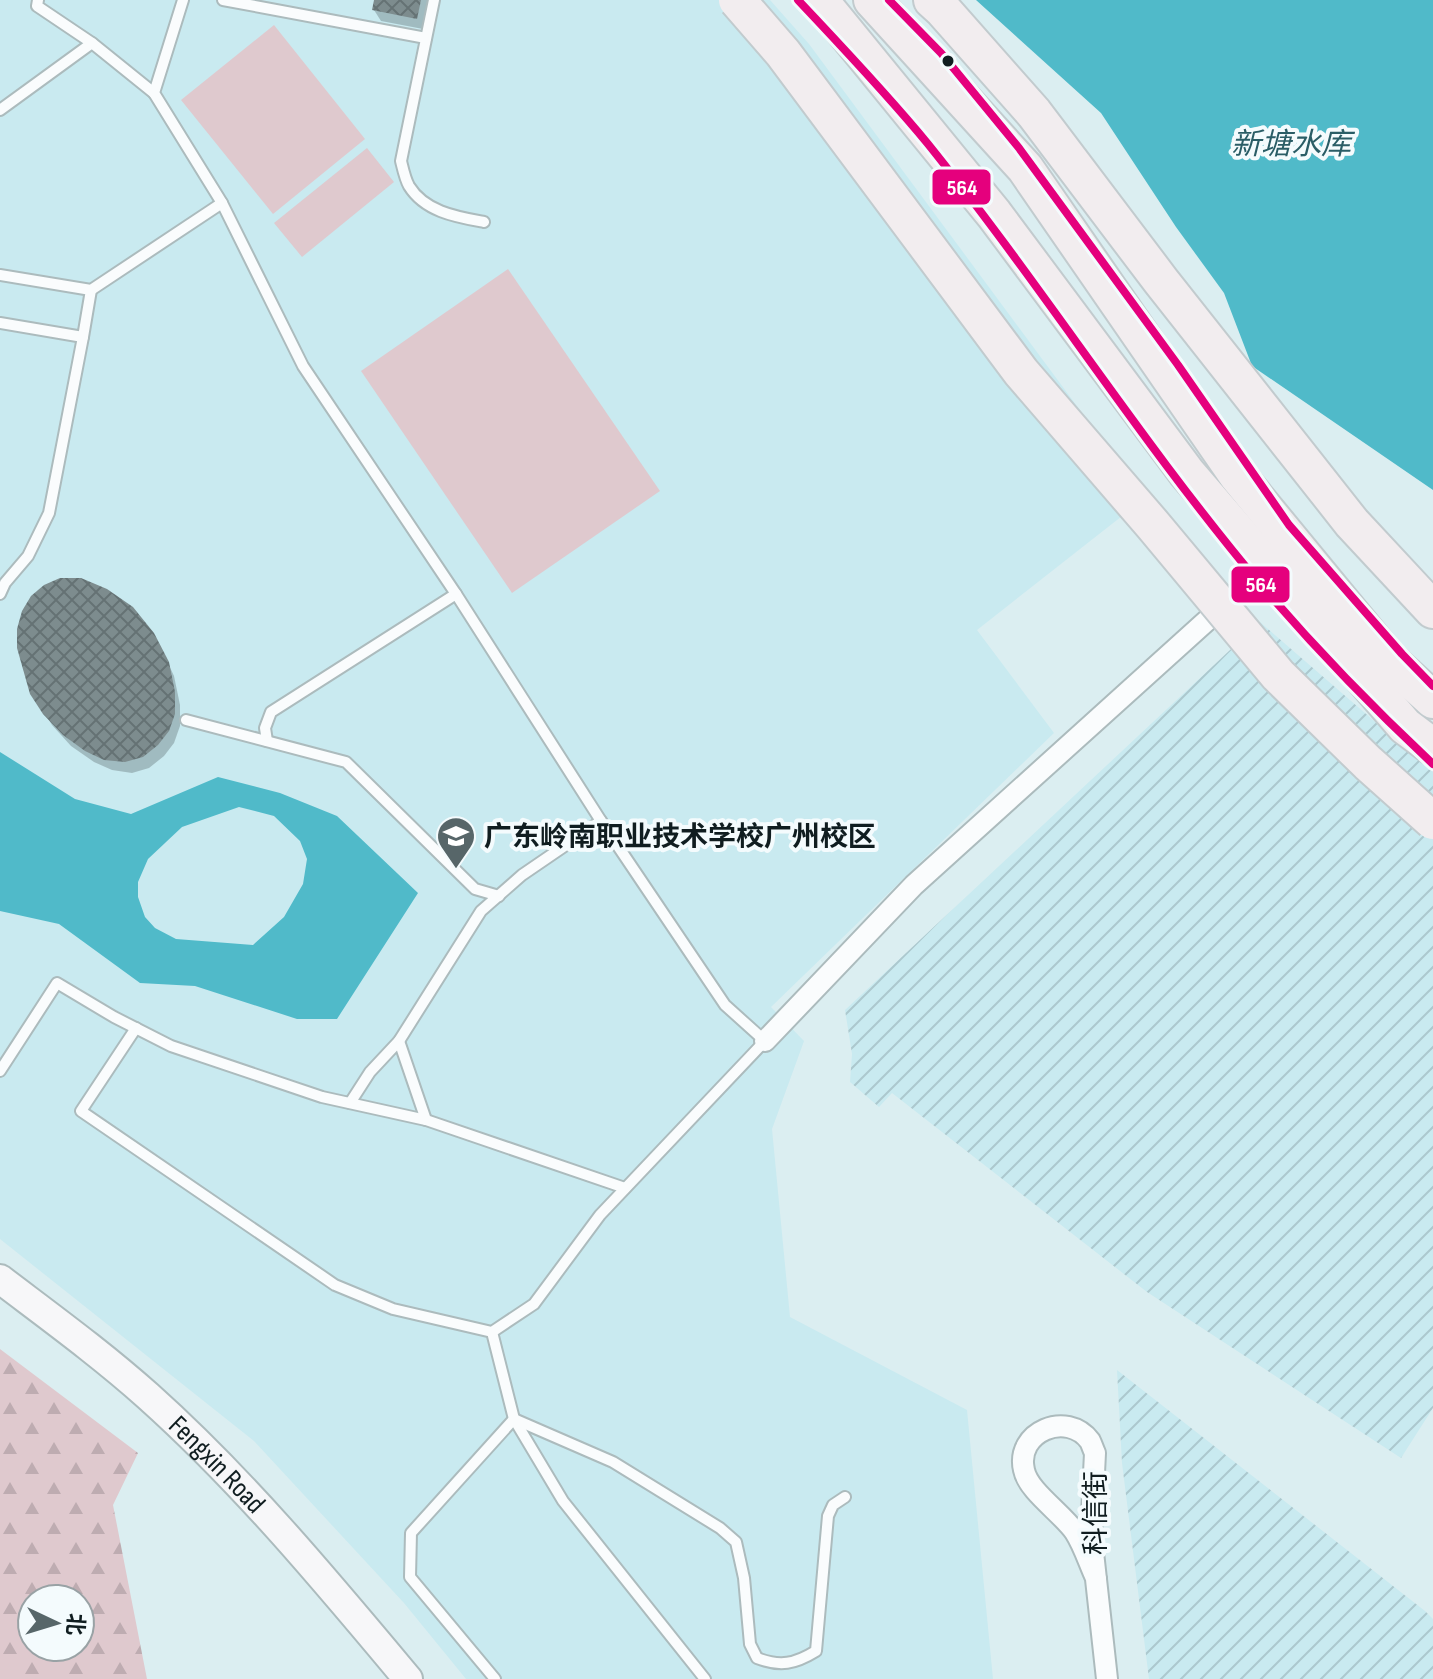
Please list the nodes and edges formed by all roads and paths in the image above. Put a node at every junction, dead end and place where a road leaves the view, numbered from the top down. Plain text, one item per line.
1 (38, 0) edge
2 (183, 0) edge
3 (223, 0) edge
4 (434, 0) edge
5 (737, 0) edge
6 (817, 0) edge
7 (872, 0) edge
8 (932, 0) edge
9 (426, 38) junction
10 (92, 43) junction
11 (154, 93) junction
12 (0, 110) edge
13 (222, 203) junction
14 (484, 222) dead end
15 (0, 275) edge
16 (91, 290) junction
17 (0, 323) edge
18 (83, 337) junction
19 (1254, 578) dead end
20 (3, 582) edge
21 (0, 594) edge
22 (456, 594) junction
23 (1433, 610) edge
24 (1433, 700) edge
25 (186, 720) dead end
26 (267, 741) junction
27 (1433, 747) edge
28 (601, 821) junction
29 (1433, 821) edge
30 (499, 896) junction
31 (136, 1028) junction
32 (399, 1041) junction
33 (765, 1041) junction
34 (0, 1071) edge
35 (350, 1103) junction
36 (426, 1120) junction
37 (625, 1188) junction
38 (0, 1279) edge
39 (0, 1298) edge
40 (492, 1332) junction
41 (514, 1419) junction
42 (845, 1497) dead end
43 (1096, 1578) junction
44 (390, 1679) edge
45 (408, 1679) edge
46 (495, 1679) edge
47 (705, 1679) edge
48 (1107, 1679) edge

1 - 10 lane
2 - 11 lane
3 - 9 lane
4 - 9 lane
5 - 29 highway, bridge
6 - 27 highway
7 - 24 highway
8 - 23 highway
9 - 14 lane
10 - 11 lane
10 - 12 lane
11 - 13 lane
13 - 16 lane
13 - 22 lane
15 - 16 lane
16 - 18 lane
17 - 18 lane
18 - 20 lane
19 - 33 street
20 - 21 lane
22 - 26 lane
22 - 28 lane
25 - 26 lane
26 - 30 lane
28 - 30 lane
28 - 33 lane
30 - 32 lane
31 - 34 lane
31 - 35 lane
31 - 40 lane
32 - 35 lane
32 - 36 lane
33 - 37 lane
35 - 36 lane
36 - 37 lane
37 - 40 lane
38 - 45 street, Fengxin Road
39 - 44 street, Fengxin Road
40 - 41 lane
41 - 42 lane
41 - 46 lane
41 - 47 lane
43 - 43 street, 科信街
43 - 48 street, 科信街

